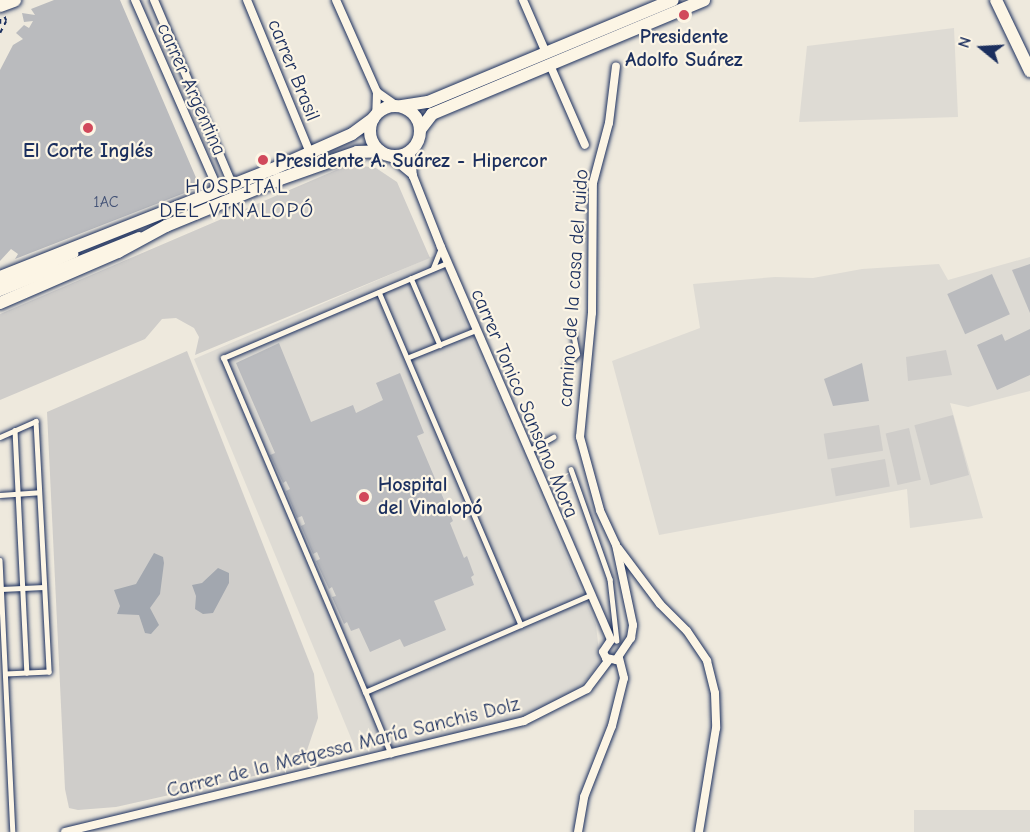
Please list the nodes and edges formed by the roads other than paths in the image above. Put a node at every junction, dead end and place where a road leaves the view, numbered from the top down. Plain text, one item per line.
1 (14, 0) edge
2 (135, 0) edge
3 (154, 0) edge
4 (247, 0) edge
5 (336, 0) edge
6 (524, 0) edge
7 (673, 0) edge
8 (704, 0) edge
9 (996, 0) edge
10 (2, 10) edge
11 (548, 59) junction
12 (616, 66) dead end
13 (1030, 71) edge
14 (377, 92) junction
15 (399, 106) junction
16 (374, 117) junction
17 (420, 130) junction
18 (585, 145) dead end
19 (411, 150) junction
20 (383, 152) junction
21 (310, 153) junction
22 (413, 176) junction
23 (233, 186) junction
24 (219, 191) junction
25 (148, 221) junction
26 (166, 226) junction
27 (441, 247) junction
28 (447, 263) junction
29 (433, 268) junction
30 (0, 277) edge
31 (411, 278) junction
32 (0, 286) edge
33 (0, 292) edge
34 (379, 292) junction
35 (0, 303) edge
36 (476, 330) junction
37 (573, 333) dead end
38 (440, 345) junction
39 (409, 357) junction
40 (567, 364) dead end
41 (15, 430) junction
42 (0, 437) edge
43 (553, 437) dead end
44 (528, 451) junction
45 (571, 469) dead end
46 (39, 492) junction
47 (18, 494) junction
48 (0, 495) edge
49 (616, 545) junction
50 (0, 560) edge
51 (44, 587) junction
52 (23, 588) junction
53 (2, 589) junction
54 (590, 596) junction
55 (521, 625) junction
56 (614, 641) junction
57 (623, 649) junction
58 (619, 658) junction
59 (609, 660) junction
60 (27, 673) junction
61 (6, 674) junction
62 (365, 692) junction
63 (391, 755) junction
64 (13, 832) edge
65 (65, 832) edge
66 (578, 832) edge
67 (699, 832) edge

1 - 10 main road
2 - 24 street, carrer Argentina
3 - 23 street, carrer Argentina
4 - 21 street, carrer Brasil
5 - 14 street
6 - 11 street
7 - 11 main road
8 - 11 main road
9 - 13 main road
11 - 15 main road
11 - 17 main road
11 - 18 street
12 - 49 street, camino de la casa del ruido
14 - 15 street
14 - 16 street
15 - 16 main road
15 - 17 main road
16 - 20 main road
16 - 21 main road
17 - 19 main road
19 - 20 main road
19 - 22 street, carrer Tonico Sansano Mora
20 - 22 street, carrer Tonico Sansano Mora
20 - 26 main road
21 - 23 main road
22 - 27 street, carrer Tonico Sansano Mora
23 - 24 main road
24 - 25 main road
25 - 30 main road
25 - 32 street
26 - 33 street
26 - 35 main road
27 - 28 street, carrer Tonico Sansano Mora
27 - 29 lane
28 - 29 lane
28 - 36 street, carrer Tonico Sansano Mora
29 - 31 lane
31 - 34 lane
31 - 38 lane
34 - 39 lane
34 - 62 lane
36 - 38 lane
36 - 44 street, carrer Tonico Sansano Mora
37 - 40 lane
38 - 39 lane
39 - 55 lane
41 - 42 lane
41 - 46 lane
41 - 47 lane
43 - 44 lane
44 - 54 street, carrer Tonico Sansano Mora
45 - 56 lane
46 - 47 lane
46 - 51 lane
47 - 48 lane
47 - 52 lane
49 - 57 street
49 - 67 street
50 - 53 lane
51 - 52 lane
51 - 60 lane
52 - 53 lane
52 - 60 lane
53 - 61 lane
54 - 55 lane
54 - 56 street, carrer Tonico Sansano Mora
55 - 62 lane
56 - 57 street, carrer Tonico Sansano Mora
56 - 59 street
57 - 58 street
58 - 59 street
58 - 66 street
59 - 63 street, Carrer de la Metgessa María Sanchis Dolz
60 - 61 lane
61 - 64 lane
62 - 63 lane
63 - 65 street, Carrer de la Metgessa María Sanchis Dolz

